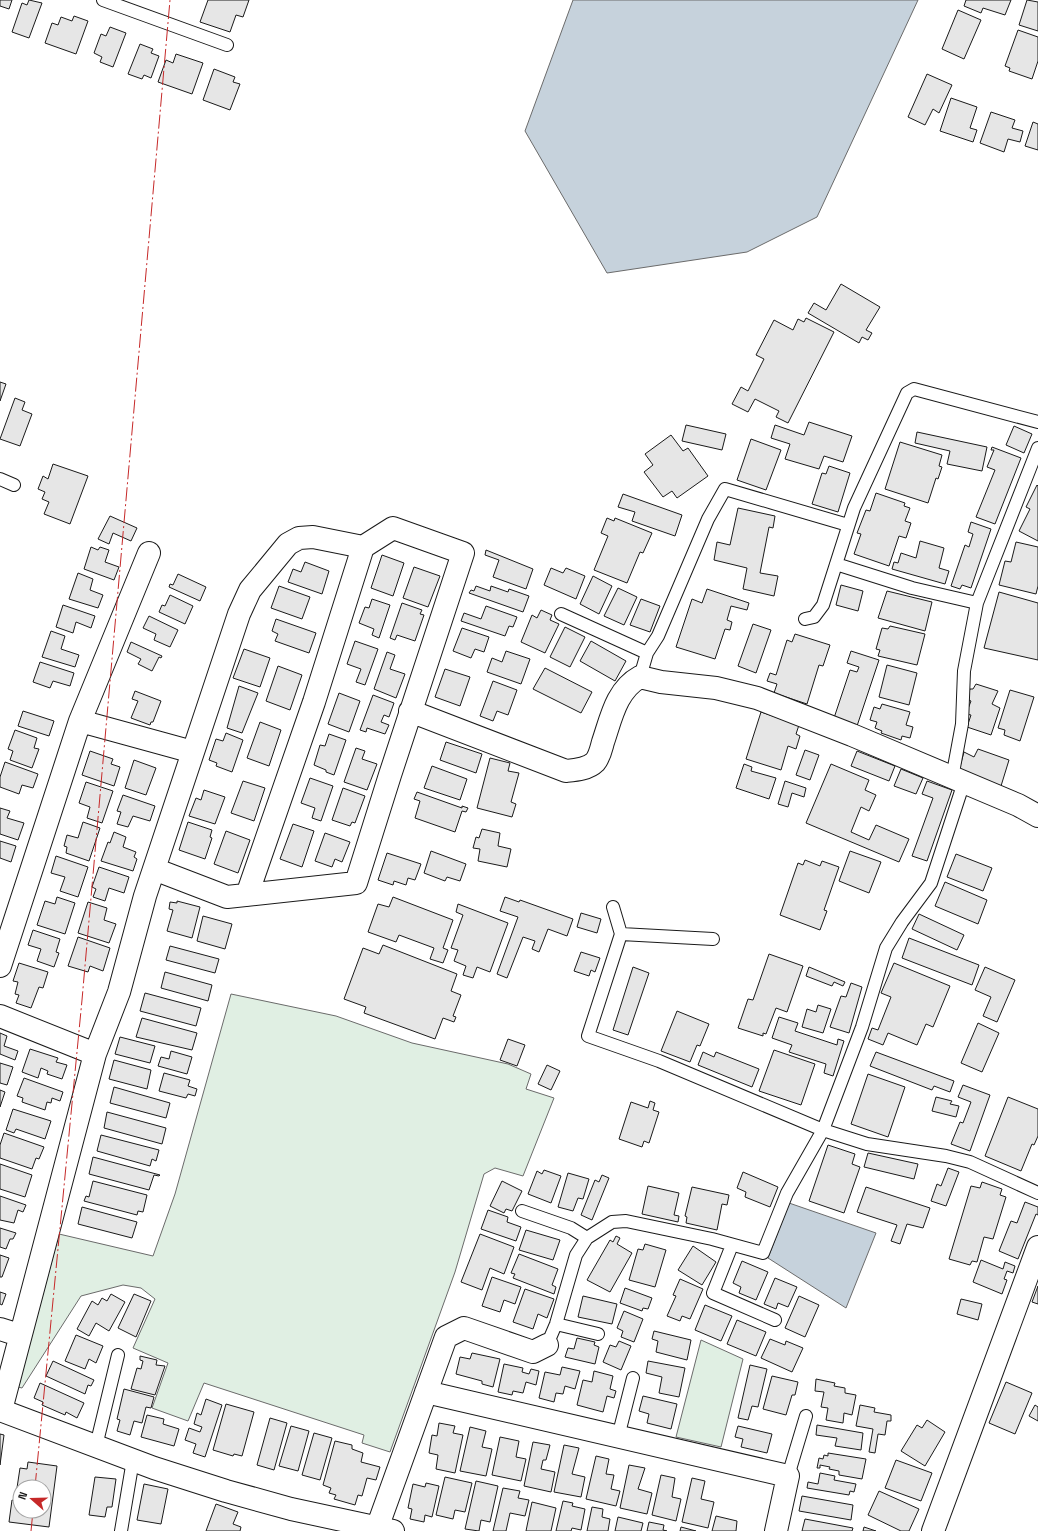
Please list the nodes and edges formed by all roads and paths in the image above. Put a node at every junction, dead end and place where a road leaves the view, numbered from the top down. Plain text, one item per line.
1 (103, 0) edge
2 (227, 45) dead end
3 (1038, 422) edge
4 (1038, 448) edge
5 (0, 479) edge
6 (14, 485) dead end
7 (848, 525) junction
8 (363, 547) junction
9 (149, 553) dead end
10 (836, 564) junction
11 (977, 604) junction
12 (561, 614) dead end
13 (805, 619) dead end
14 (647, 653) junction
15 (640, 677) junction
16 (410, 711) junction
17 (80, 721) junction
18 (193, 752) junction
19 (958, 780) junction
20 (1038, 816) edge
21 (154, 869) junction
22 (247, 895) junction
23 (613, 907) dead end
24 (621, 934) junction
25 (713, 939) dead end
26 (0, 966) edge
27 (0, 1016) edge
28 (95, 1054) junction
29 (823, 1130) junction
30 (1038, 1193) edge
31 (522, 1211) dead end
32 (587, 1238) junction
33 (732, 1244) junction
34 (1038, 1247) edge
35 (776, 1320) dead end
36 (556, 1324) junction
37 (10, 1332) edge
38 (598, 1334) dead end
39 (547, 1345) joint
40 (118, 1355) dead end
41 (633, 1378) dead end
42 (426, 1392) junction
43 (0, 1410) edge
44 (806, 1416) dead end
45 (618, 1437) junction
46 (96, 1446) junction
47 (134, 1460) junction
48 (788, 1476) junction
49 (382, 1530) edge
50 (121, 1531) edge
51 (776, 1531) edge
52 (933, 1531) edge

1 - 2 lane
3 - 7 lane
4 - 11 lane
5 - 6 lane
7 - 10 lane
7 - 14 lane
8 - 16 street
8 - 18 street
8 - 22 street
9 - 17 street
10 - 11 lane
10 - 13 lane
11 - 19 lane
12 - 14 lane
14 - 15 lane
15 - 16 street
15 - 19 street
16 - 22 street
17 - 18 street
17 - 26 street
18 - 21 street
19 - 20 street
19 - 29 lane
21 - 22 street
21 - 28 street
23 - 24 lane
24 - 25 lane
24 - 29 lane
27 - 28 street
28 - 37 street
29 - 30 lane
29 - 33 lane
31 - 32 lane
32 - 33 lane
32 - 36 lane
33 - 35 lane
34 - 52 street
36 - 38 lane
36 - 39 lane
37 - 43 street
39 - 42 street
40 - 46 lane
41 - 45 lane
42 - 45 street
42 - 49 street
43 - 46 street
44 - 48 lane
45 - 48 street
46 - 47 street
47 - 49 street
47 - 50 lane
48 - 51 street

